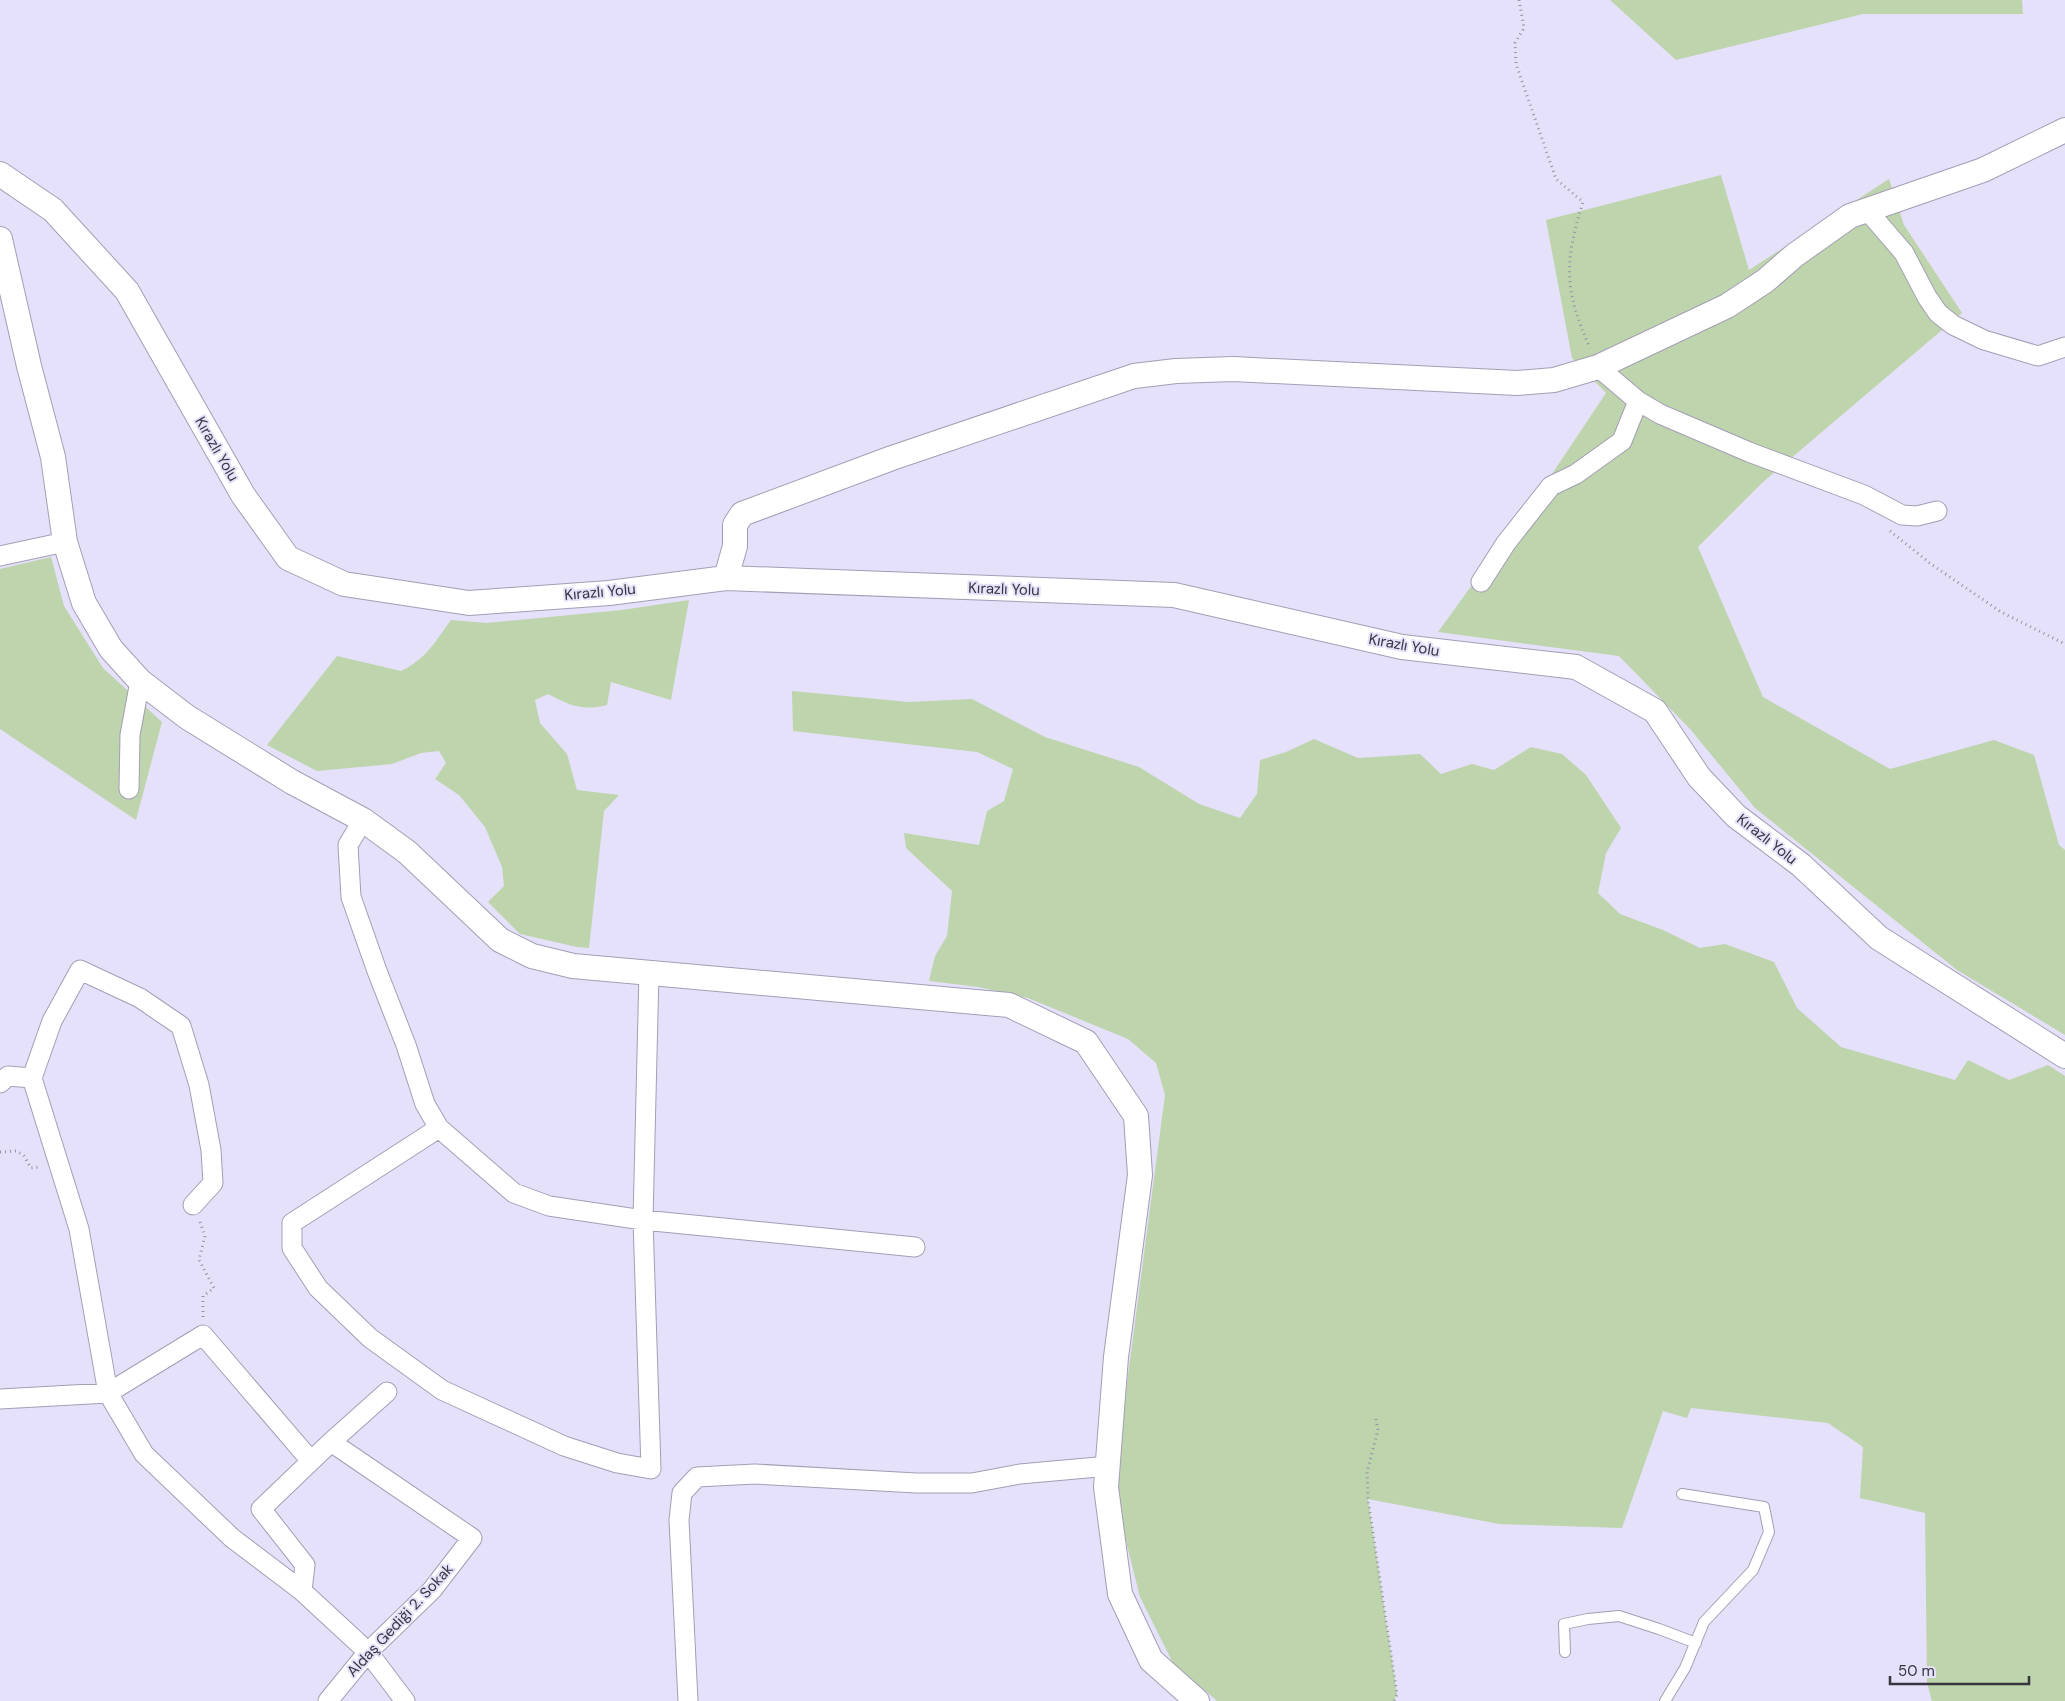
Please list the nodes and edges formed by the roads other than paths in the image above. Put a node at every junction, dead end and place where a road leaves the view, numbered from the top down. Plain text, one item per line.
1 (2065, 130) edge
2 (0, 174) edge
3 (1867, 210) junction
4 (0, 239) edge
5 (2065, 347) edge
6 (1598, 367) junction
7 (1638, 401) junction
8 (1937, 510) dead end
9 (65, 542) junction
10 (0, 556) edge
11 (726, 578) junction
12 (1481, 582) dead end
13 (140, 681) junction
14 (129, 789) dead end
15 (362, 820) junction
16 (649, 972) junction
17 (2065, 1056) edge
18 (32, 1078) junction
19 (0, 1083) edge
20 (439, 1128) junction
21 (193, 1205) road end
22 (644, 1220) junction
23 (915, 1247) dead end
24 (387, 1392) dead end
25 (108, 1393) junction
26 (0, 1399) edge
27 (331, 1442) junction
28 (311, 1461) junction
29 (1109, 1466) junction
30 (1682, 1494) dead end
31 (302, 1591) junction
32 (1696, 1643) junction
33 (368, 1652) junction
34 (1565, 1652) dead end
35 (328, 1701) edge
36 (405, 1701) edge
37 (688, 1701) edge
38 (1197, 1701) edge
39 (1666, 1701) edge

1 - 3 street
2 - 11 street, Kırazlı Yolu
3 - 5 street
3 - 6 street
4 - 9 street
6 - 7 street
6 - 11 street
7 - 8 street
7 - 12 street
9 - 10 street
9 - 13 street
11 - 17 street, Kırazlı Yolu
13 - 14 street
13 - 15 street
15 - 16 street
15 - 20 street
16 - 22 street
16 - 29 street
18 - 19 street
18 - 21 street
18 - 25 street
20 - 22 street
20 - 22 street
22 - 23 street
24 - 27 street
25 - 26 street
25 - 28 street
25 - 31 street
27 - 28 street
27 - 33 street, Aldaş Gediği 2. Sokak
28 - 31 street
29 - 37 street
29 - 38 street
30 - 32 lane
31 - 33 street
32 - 34 lane
32 - 39 lane
33 - 35 street, Aldaş Gediği 2. Sokak
33 - 36 street

